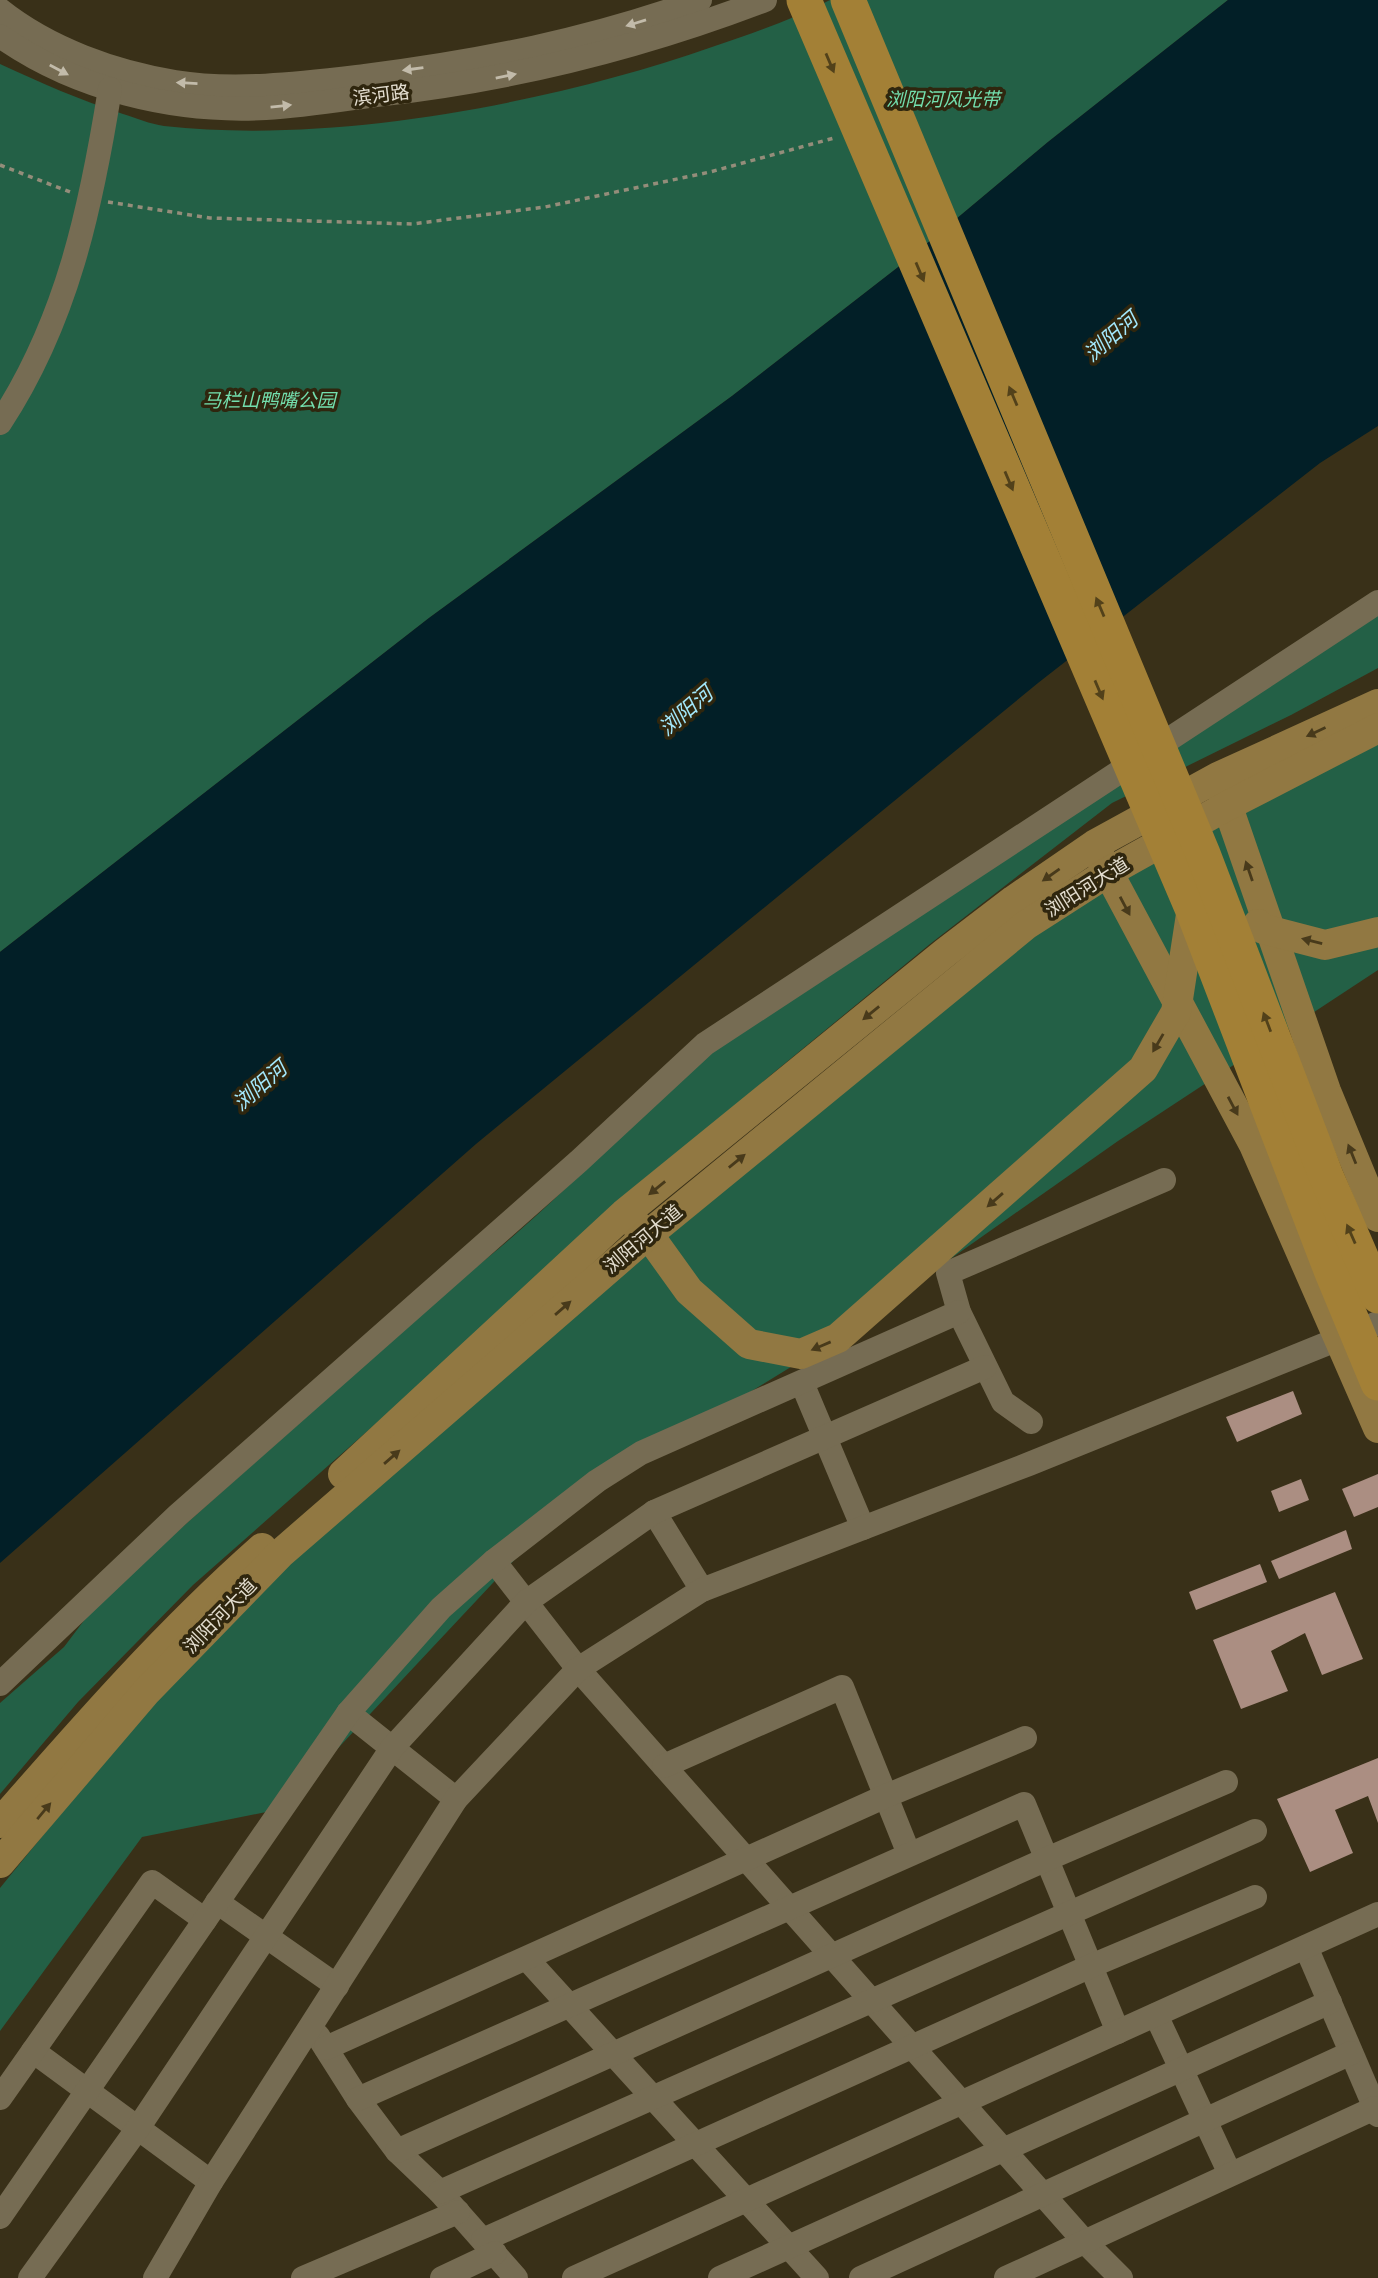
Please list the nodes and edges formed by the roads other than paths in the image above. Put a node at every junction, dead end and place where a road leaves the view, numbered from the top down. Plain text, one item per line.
1 (700, 0) edge
2 (765, 0) edge
3 (804, 0) edge
4 (848, 0) edge
5 (0, 10) edge
6 (0, 36) edge
7 (110, 89) junction
8 (0, 422) edge
9 (1378, 602) edge
10 (1378, 704) edge
11 (1378, 728) edge
12 (1218, 778) junction
13 (1227, 806) junction
14 (1094, 845) junction
15 (1203, 853) junction
16 (1107, 873) junction
17 (1192, 908) junction
18 (1378, 932) edge
19 (1164, 1180) dead end
20 (624, 1214) junction
21 (1378, 1217) edge
22 (648, 1234) junction
23 (1378, 1296) edge
24 (959, 1312) junction
25 (1378, 1323) edge
26 (1339, 1339) junction
27 (985, 1367) junction
28 (802, 1382) junction
29 (1378, 1383) edge
30 (1031, 1422) dead end
31 (1378, 1428) edge
32 (825, 1438) junction
33 (654, 1512) junction
34 (863, 1528) junction
35 (494, 1561) junction
36 (702, 1590) junction
37 (526, 1602) junction
38 (578, 1669) junction
39 (0, 1684) edge
40 (348, 1713) junction
41 (1025, 1738) dead end
42 (392, 1748) junction
43 (664, 1766) junction
44 (1226, 1782) dead end
45 (886, 1796) junction
46 (456, 1799) junction
47 (0, 1823) edge
48 (1255, 1831) dead end
49 (909, 1854) junction
50 (1047, 1859) junction
51 (745, 1860) junction
52 (0, 1863) edge
53 (1255, 1897) dead end
54 (789, 1907) junction
55 (211, 1911) junction
56 (1068, 1912) junction
57 (1378, 1914) edge
58 (267, 1937) junction
59 (1306, 1947) junction
60 (832, 1955) junction
61 (527, 1959) junction
62 (1091, 1966) junction
63 (337, 1986) junction
64 (872, 2001) junction
65 (1330, 2002) junction
66 (571, 2007) junction
67 (1156, 2015) junction
68 (311, 2025) junction
69 (1118, 2032) junction
70 (912, 2046) junction
71 (326, 2048) junction
72 (33, 2051) junction
73 (1352, 2053) junction
74 (613, 2054) junction
75 (1181, 2068) junction
76 (88, 2092) junction
77 (0, 2098) edge
78 (652, 2098) junction
79 (358, 2099) junction
80 (961, 2103) junction
81 (1376, 2112) edge
82 (1205, 2120) junction
83 (138, 2128) junction
84 (695, 2145) junction
85 (397, 2151) junction
86 (1003, 2151) junction
87 (1230, 2174) junction
88 (211, 2182) junction
89 (440, 2192) junction
90 (1044, 2195) junction
91 (746, 2200) junction
92 (458, 2212) junction
93 (0, 2217) edge
94 (1084, 2241) junction
95 (489, 2246) junction
96 (790, 2246) junction
97 (30, 2278) edge
98 (155, 2278) edge
99 (303, 2278) edge
100 (442, 2278) edge
101 (516, 2278) edge
102 (574, 2278) edge
103 (720, 2278) edge
104 (817, 2278) edge
105 (861, 2278) edge
106 (1006, 2278) edge
107 (1121, 2278) edge

1 -> 5 street, 滨河路
7 -> 2 street, 滨河路
3 -> 17 highway
15 -> 4 highway
6 -> 7 street, 滨河路
7 - 8 street
9 - 39 street
10 -> 12 main road, 浏阳河大道
11 - 13 main road, 浏阳河大道
12 - 13 main road
12 - 14 main road, 浏阳河大道
13 - 16 main road, 浏阳河大道
21 -> 13 main road
14 - 16 main road
14 -> 20 main road, 浏阳河大道
18 -> 15 main road
23 -> 15 highway
22 -> 16 main road, 浏阳河大道
16 -> 26 main road
17 -> 22 main road
17 - 29 highway
19 - 24 street
20 - 22 main road
20 - 47 main road, 浏阳河大道
52 -> 22 main road, 浏阳河大道
24 - 27 street
24 - 28 street
25 - 26 street
26 - 31 main road
26 - 34 street
27 - 30 street
27 - 32 street
28 - 32 street
28 - 35 street
32 - 33 street
32 - 34 street
33 - 36 street
33 - 37 street
34 - 36 street
35 - 37 street
35 - 40 street
36 - 38 street
37 - 38 street
37 - 42 street
38 - 43 street
38 - 46 street
40 - 42 street
40 - 55 street
41 - 45 street
42 - 46 street
42 - 58 street
43 - 45 street
43 - 51 street
44 - 50 street
45 - 49 street
45 - 51 street
46 - 63 street
48 - 56 street
49 - 50 street
49 - 54 street
50 - 56 street
50 - 60 street
51 - 54 street
51 - 61 street
53 - 62 street
54 - 60 street
54 - 66 street
55 - 58 street
55 - 72 street
55 - 76 street
56 - 62 street
56 - 64 street
57 - 59 street
58 - 63 street
58 - 83 street
59 - 65 street
59 - 67 street
60 - 64 street
60 - 74 street
61 - 66 street
61 - 71 street
62 - 69 street
62 - 70 street
63 - 68 street
64 - 70 street
64 - 78 street
65 - 73 street
65 - 75 street
66 - 74 street
66 - 79 street
67 - 69 street
67 - 75 street
68 - 71 street
68 - 88 street
69 - 80 street
70 - 80 street
70 - 84 street
71 - 79 street
72 - 76 street
72 - 77 street
73 - 81 street
73 - 82 street
74 - 78 street
74 - 85 street
75 - 82 street
75 - 86 street
76 - 83 street
76 - 93 street
78 - 84 street
78 - 89 street
79 - 85 street
80 - 86 street
80 - 91 street
81 - 87 street
82 - 87 street
82 - 90 street
83 - 88 street
83 - 97 street
84 - 91 street
84 - 95 street
85 - 89 street
86 - 90 street
86 - 96 street
87 - 94 street
88 - 98 street
89 - 92 street
90 - 94 street
90 - 105 street
91 - 96 street
91 - 102 street
92 - 95 street
92 - 99 street
94 - 106 street
94 - 107 street
95 - 100 street
95 - 101 street
96 - 103 street
96 - 104 street

